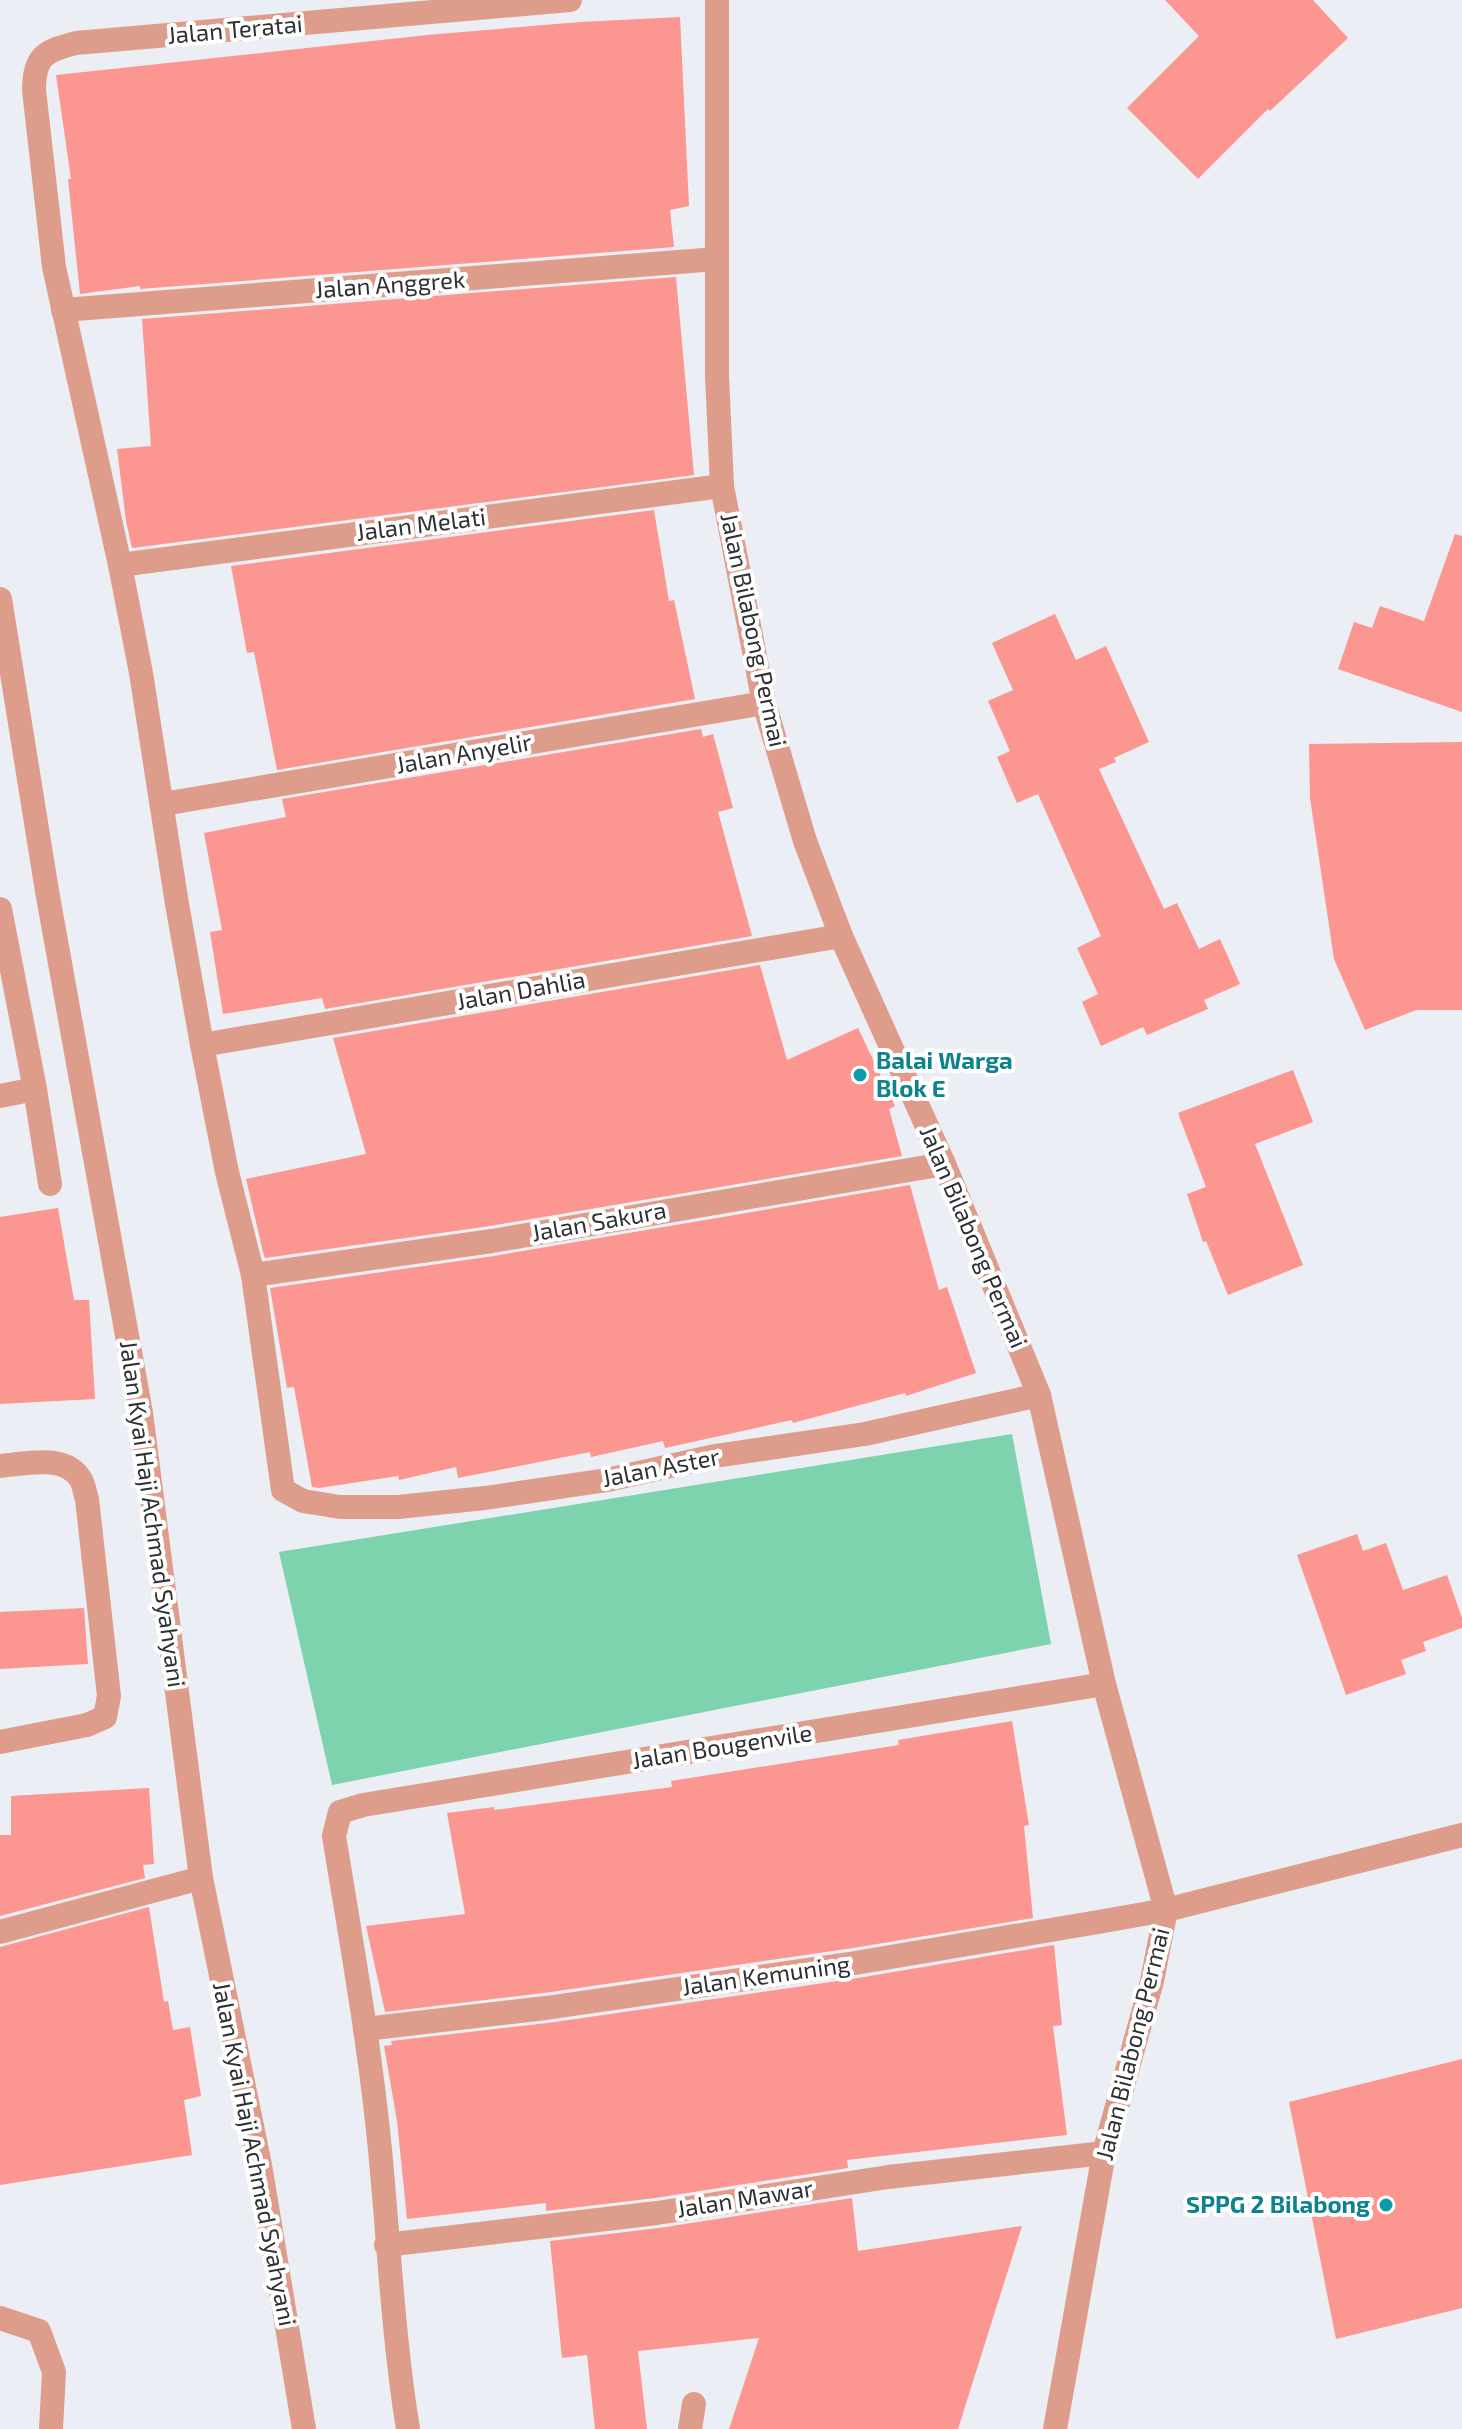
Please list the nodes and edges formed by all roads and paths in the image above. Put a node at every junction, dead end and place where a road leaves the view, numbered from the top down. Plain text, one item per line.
1 (570, 0) edge
2 (717, 0) edge
3 (717, 259) junction
4 (63, 310) junction
5 (722, 486) junction
6 (120, 565) junction
7 (0, 599) edge
8 (764, 703) junction
9 (163, 804) junction
10 (0, 909) edge
11 (841, 936) junction
12 (202, 1045) junction
13 (35, 1089) junction
14 (0, 1096) edge
15 (944, 1164) junction
16 (50, 1184) dead end
17 (253, 1275) junction
18 (1039, 1395) junction
19 (0, 1466) edge
20 (1104, 1684) junction
21 (0, 1742) edge
22 (1462, 1835) edge
23 (201, 1878) junction
24 (1166, 1910) junction
25 (0, 1932) edge
26 (365, 2029) junction
27 (1104, 2153) junction
28 (386, 2245) junction
29 (0, 2318) edge
30 (694, 2404) dead end
31 (51, 2429) edge
32 (304, 2429) edge
33 (408, 2429) edge
34 (690, 2429) edge
35 (1055, 2429) edge

1 - 4 street, Jalan Teratai
2 - 3 street, Jalan Bilabong Permai
3 - 4 street, Jalan Anggrek
3 - 5 street, Jalan Bilabong Permai
4 - 6 street
5 - 6 street, Jalan Melati
5 - 8 street, Jalan Bilabong Permai
6 - 9 street
7 - 23 street, Jalan Kyai Haji Achmad Syahyani
8 - 9 street, Jalan Anyelir
8 - 11 street, Jalan Bilabong Permai
9 - 12 street
10 - 13 street
11 - 12 street, Jalan Dahlia
11 - 15 street, Jalan Bilabong Permai
12 - 17 street
13 - 14 street
13 - 16 street
15 - 17 street, Jalan Sakura
15 - 18 street, Jalan Bilabong Permai
17 - 18 street, Jalan Aster
18 - 20 street, Jalan Bilabong Permai
19 - 21 street
20 - 24 street, Jalan Bilabong Permai
20 - 26 street, Jalan Bougenvile
22 - 24 street, Jalan Kemuning
23 - 25 street
23 - 32 street, Jalan Kyai Haji Achmad Syahyani
24 - 26 street, Jalan Kemuning
24 - 27 street, Jalan Bilabong Permai
26 - 28 street
27 - 28 street, Jalan Mawar
27 - 35 street, Jalan Bilabong Permai
28 - 33 street
29 - 31 street
30 - 34 street

